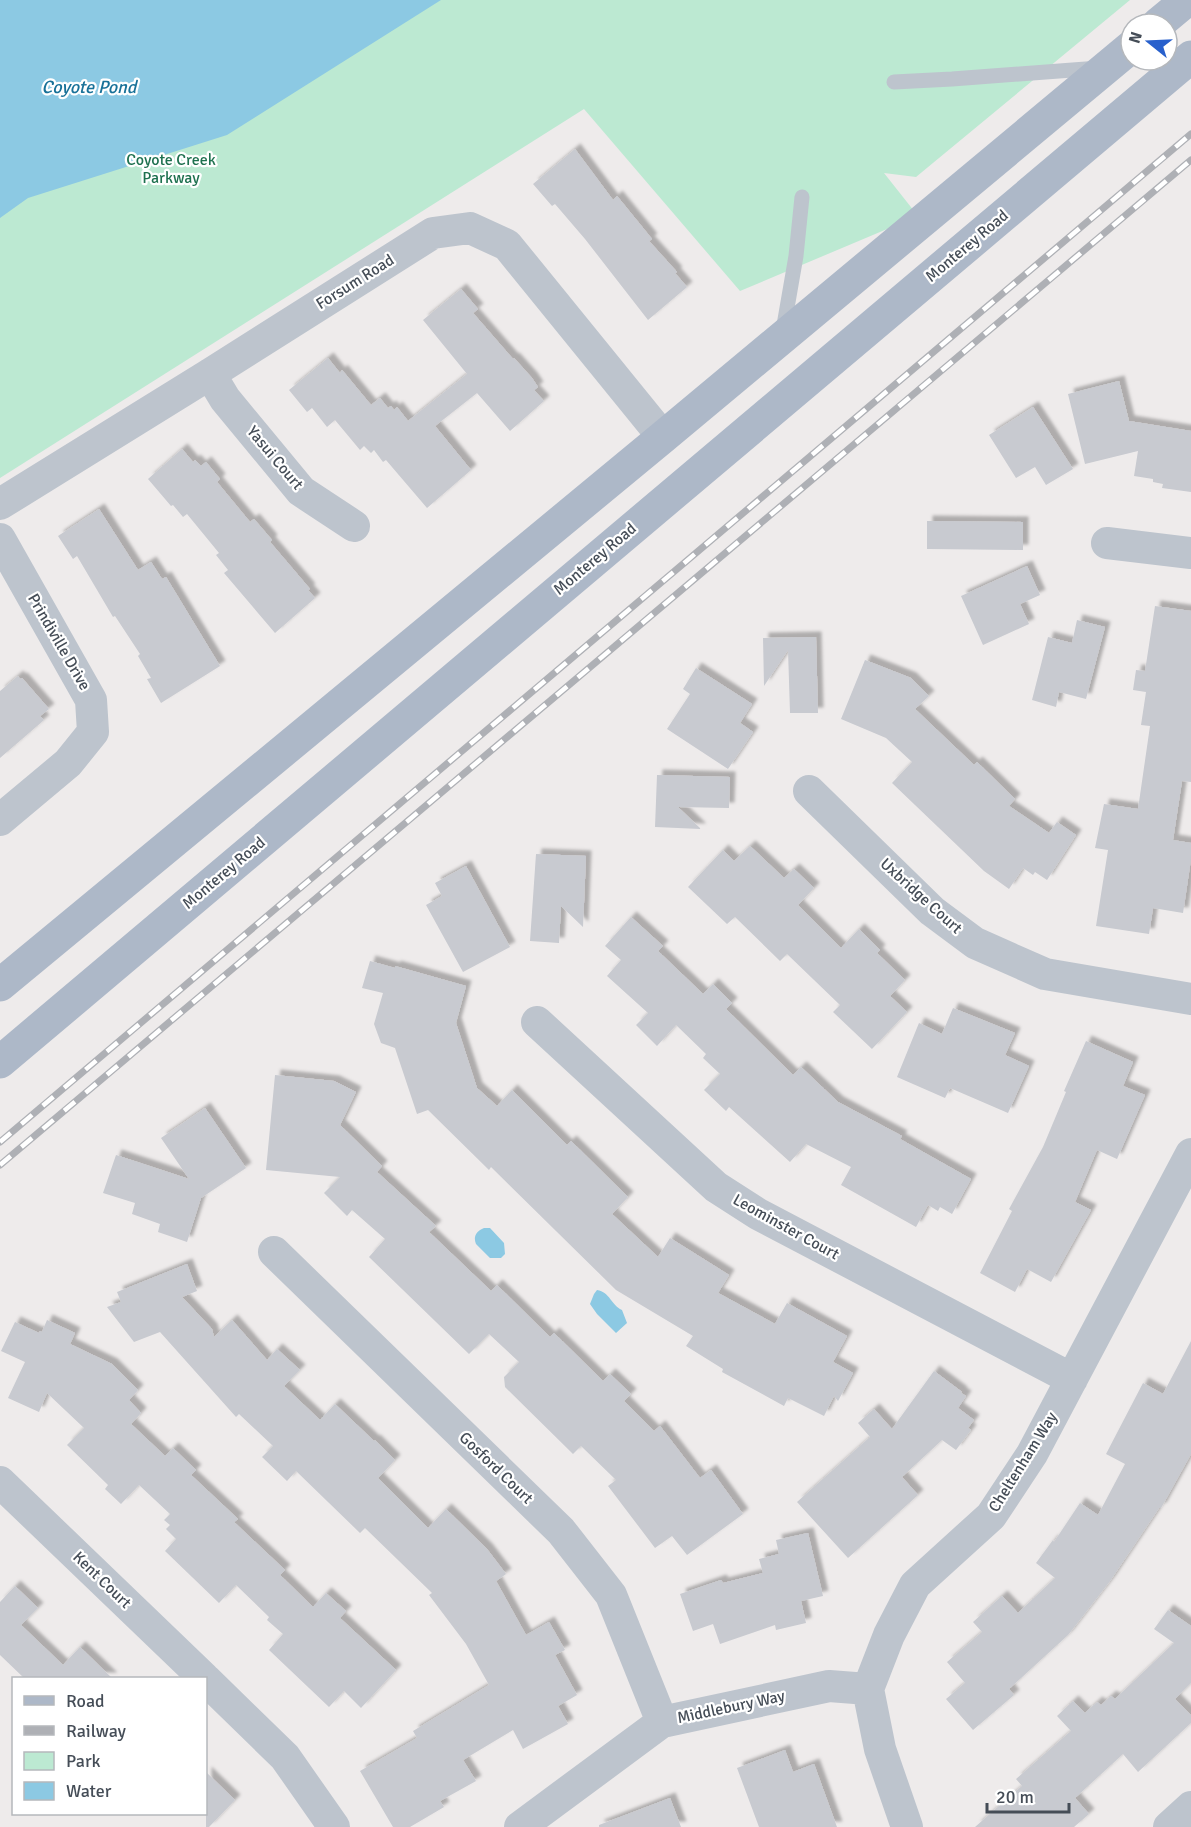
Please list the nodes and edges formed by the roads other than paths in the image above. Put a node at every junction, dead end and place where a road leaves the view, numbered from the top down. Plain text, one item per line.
1 (1187, 0) edge
2 (1172, 12) edge
3 (1119, 57) edge
4 (1191, 57) edge
5 (894, 82) dead end
6 (802, 197) dead end
7 (782, 339) junction
8 (210, 374) junction
9 (663, 437) junction
10 (0, 504) edge
11 (354, 526) dead end
12 (0, 539) edge
13 (1107, 543) dead end
14 (1191, 553) edge
15 (809, 791) dead end
16 (0, 819) edge
17 (0, 985) edge
18 (1191, 999) edge
19 (537, 1022) dead end
20 (0, 1062) edge
21 (1191, 1154) edge
22 (274, 1252) dead end
23 (1072, 1379) junction
24 (0, 1482) edge
25 (203, 1677) edge
26 (207, 1681) edge
27 (868, 1689) junction
28 (662, 1722) junction
29 (1191, 1807) edge
30 (334, 1827) edge
31 (520, 1827) edge
32 (907, 1827) edge
33 (1169, 1827) edge

1 - 2 main road
3 - 5 lane
3 - 7 main road
4 - 20 main road, Monterey Road
6 - 7 lane
7 - 9 main road
8 - 9 street, Forsum Road
8 - 10 street, Forsum Road
8 - 11 street, Yasui Court
9 - 17 main road
12 - 16 street, Prindiville Drive
13 - 14 street
15 - 18 street, Uxbridge Court
19 - 23 street, Leominster Court
21 - 23 street, Cheltenham Way
22 - 28 street, Gosford Court
23 - 27 street, Cheltenham Way
24 - 25 street, Kent Court
26 - 30 street, Kent Court
27 - 28 street, Middlebury Way
27 - 32 street
28 - 31 street, Middlebury Way
29 - 33 street

